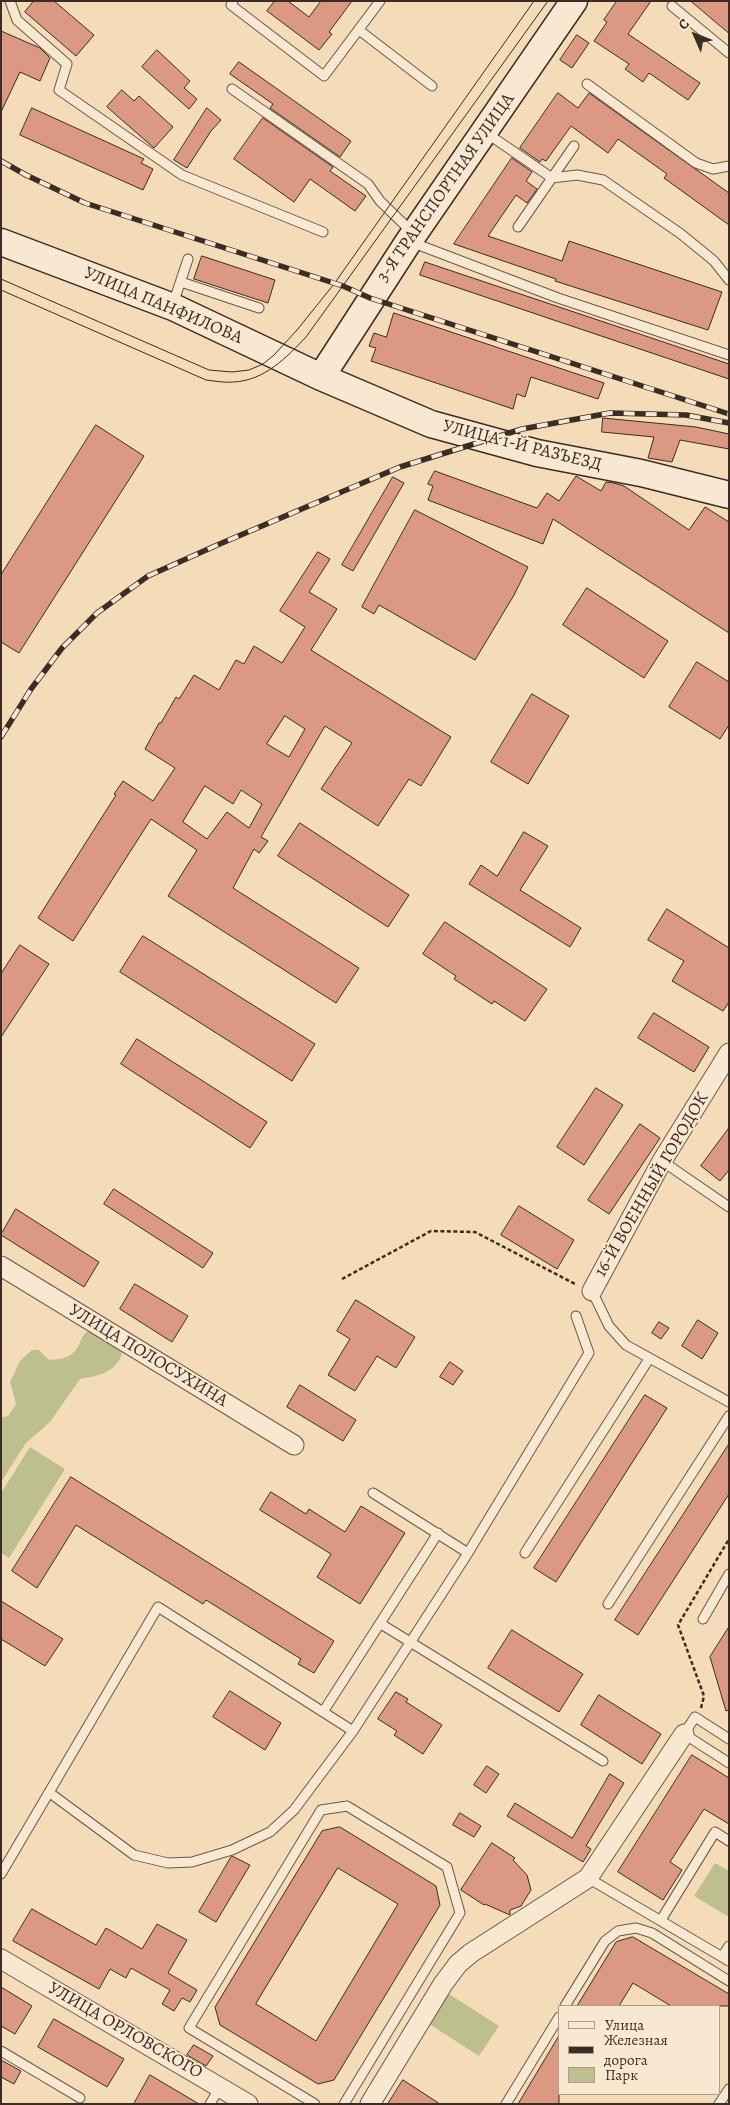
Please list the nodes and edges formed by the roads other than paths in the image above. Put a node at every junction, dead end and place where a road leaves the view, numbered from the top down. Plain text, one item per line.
1 (10, 1) edge
2 (233, 1) edge
3 (380, 1) edge
4 (572, 2) edge
5 (672, 6) dead end
6 (359, 30) junction
7 (729, 53) edge
8 (587, 84) dead end
9 (432, 86) dead end
10 (232, 89) dead end
11 (485, 132) junction
12 (574, 146) dead end
13 (729, 166) edge
14 (552, 178) junction
15 (518, 227) dead end
16 (323, 232) dead end
17 (411, 237) junction
18 (1, 242) edge
19 (188, 259) dead end
20 (729, 280) edge
21 (181, 282) junction
22 (172, 307) junction
23 (259, 308) dead end
24 (729, 355) edge
25 (322, 377) junction
26 (729, 495) edge
27 (729, 1053) edge
28 (662, 1161) junction
29 (729, 1206) edge
30 (1, 1266) edge
31 (592, 1291) joint
32 (576, 1316) dead end
33 (649, 1359) junction
34 (729, 1402) edge
35 (729, 1416) edge
36 (294, 1445) dead end
37 (373, 1493) dead end
38 (438, 1533) junction
39 (468, 1553) junction
40 (524, 1553) dead end
41 (729, 1574) edge
42 (608, 1604) dead end
43 (703, 1619) dead end
44 (381, 1624) junction
45 (410, 1642) junction
46 (323, 1712) junction
47 (353, 1731) junction
48 (684, 1734) junction
49 (729, 1739) edge
50 (603, 1761) dead end
51 (729, 1763) edge
52 (50, 1792) junction
53 (729, 1841) edge
54 (1, 1874) edge
55 (588, 1878) junction
56 (661, 1920) junction
57 (729, 1946) edge
58 (1, 1959) edge
59 (725, 1959) edge
60 (729, 1981) edge
61 (566, 2005) edge
62 (558, 2019) edge
63 (1, 2051) edge
64 (220, 2087) junction
65 (729, 2089) edge
66 (80, 2098) dead end
67 (210, 2104) edge
68 (248, 2104) edge
69 (315, 2104) edge
70 (344, 2104) edge
71 (370, 2104) edge
72 (506, 2104) edge
73 (719, 2104) edge

1 - 16 lane
2 - 6 lane
3 - 6 lane
4 - 11 main road, 3-Я ТРАНСПОРТНАЯ УЛИЦА
5 - 7 lane
6 - 9 lane
8 - 13 lane
10 - 17 lane
11 - 14 lane
11 - 17 main road, 3-Я ТРАНСПОРТНАЯ УЛИЦА
12 - 14 lane
14 - 15 lane
14 - 20 lane
17 - 24 lane
17 - 25 main road, 3-Я ТРАНСПОРТНАЯ УЛИЦА
18 - 22 main road, УЛИЦА ПАНФИЛОВА
19 - 21 lane
21 - 22 lane
21 - 23 lane
22 - 25 main road, УЛИЦА ПАНФИЛОВА
25 - 26 main road, УЛИЦА 1-Й РАЗЪЕЗД
27 - 28 street, 16-Й ВОЕННЫЙ ГОРОДОК
28 - 29 lane
28 - 31 street, 16-Й ВОЕННЫЙ ГОРОДОК
30 - 36 street, УЛИЦА ПОЛОСУХИНА
31 - 33 lane
32 - 39 lane
33 - 34 lane
33 - 40 lane
35 - 42 lane
37 - 38 lane
38 - 39 lane
38 - 44 lane
39 - 45 lane
41 - 43 lane
44 - 45 lane
44 - 46 lane
45 - 47 lane
45 - 50 lane
46 - 47 lane
46 - 52 lane
47 - 52 lane
48 - 49 lane
48 - 51 lane
48 - 55 street
52 - 54 lane
53 - 56 lane
55 - 56 lane
55 - 71 street
56 - 59 lane
57 - 59 lane
58 - 64 street, УЛИЦА ОРЛОВСКОГО
60 - 61 lane
62 - 72 lane
63 - 66 lane
64 - 67 lane
64 - 68 street, УЛИЦА ОРЛОВСКОГО
65 - 73 lane
69 - 70 lane

